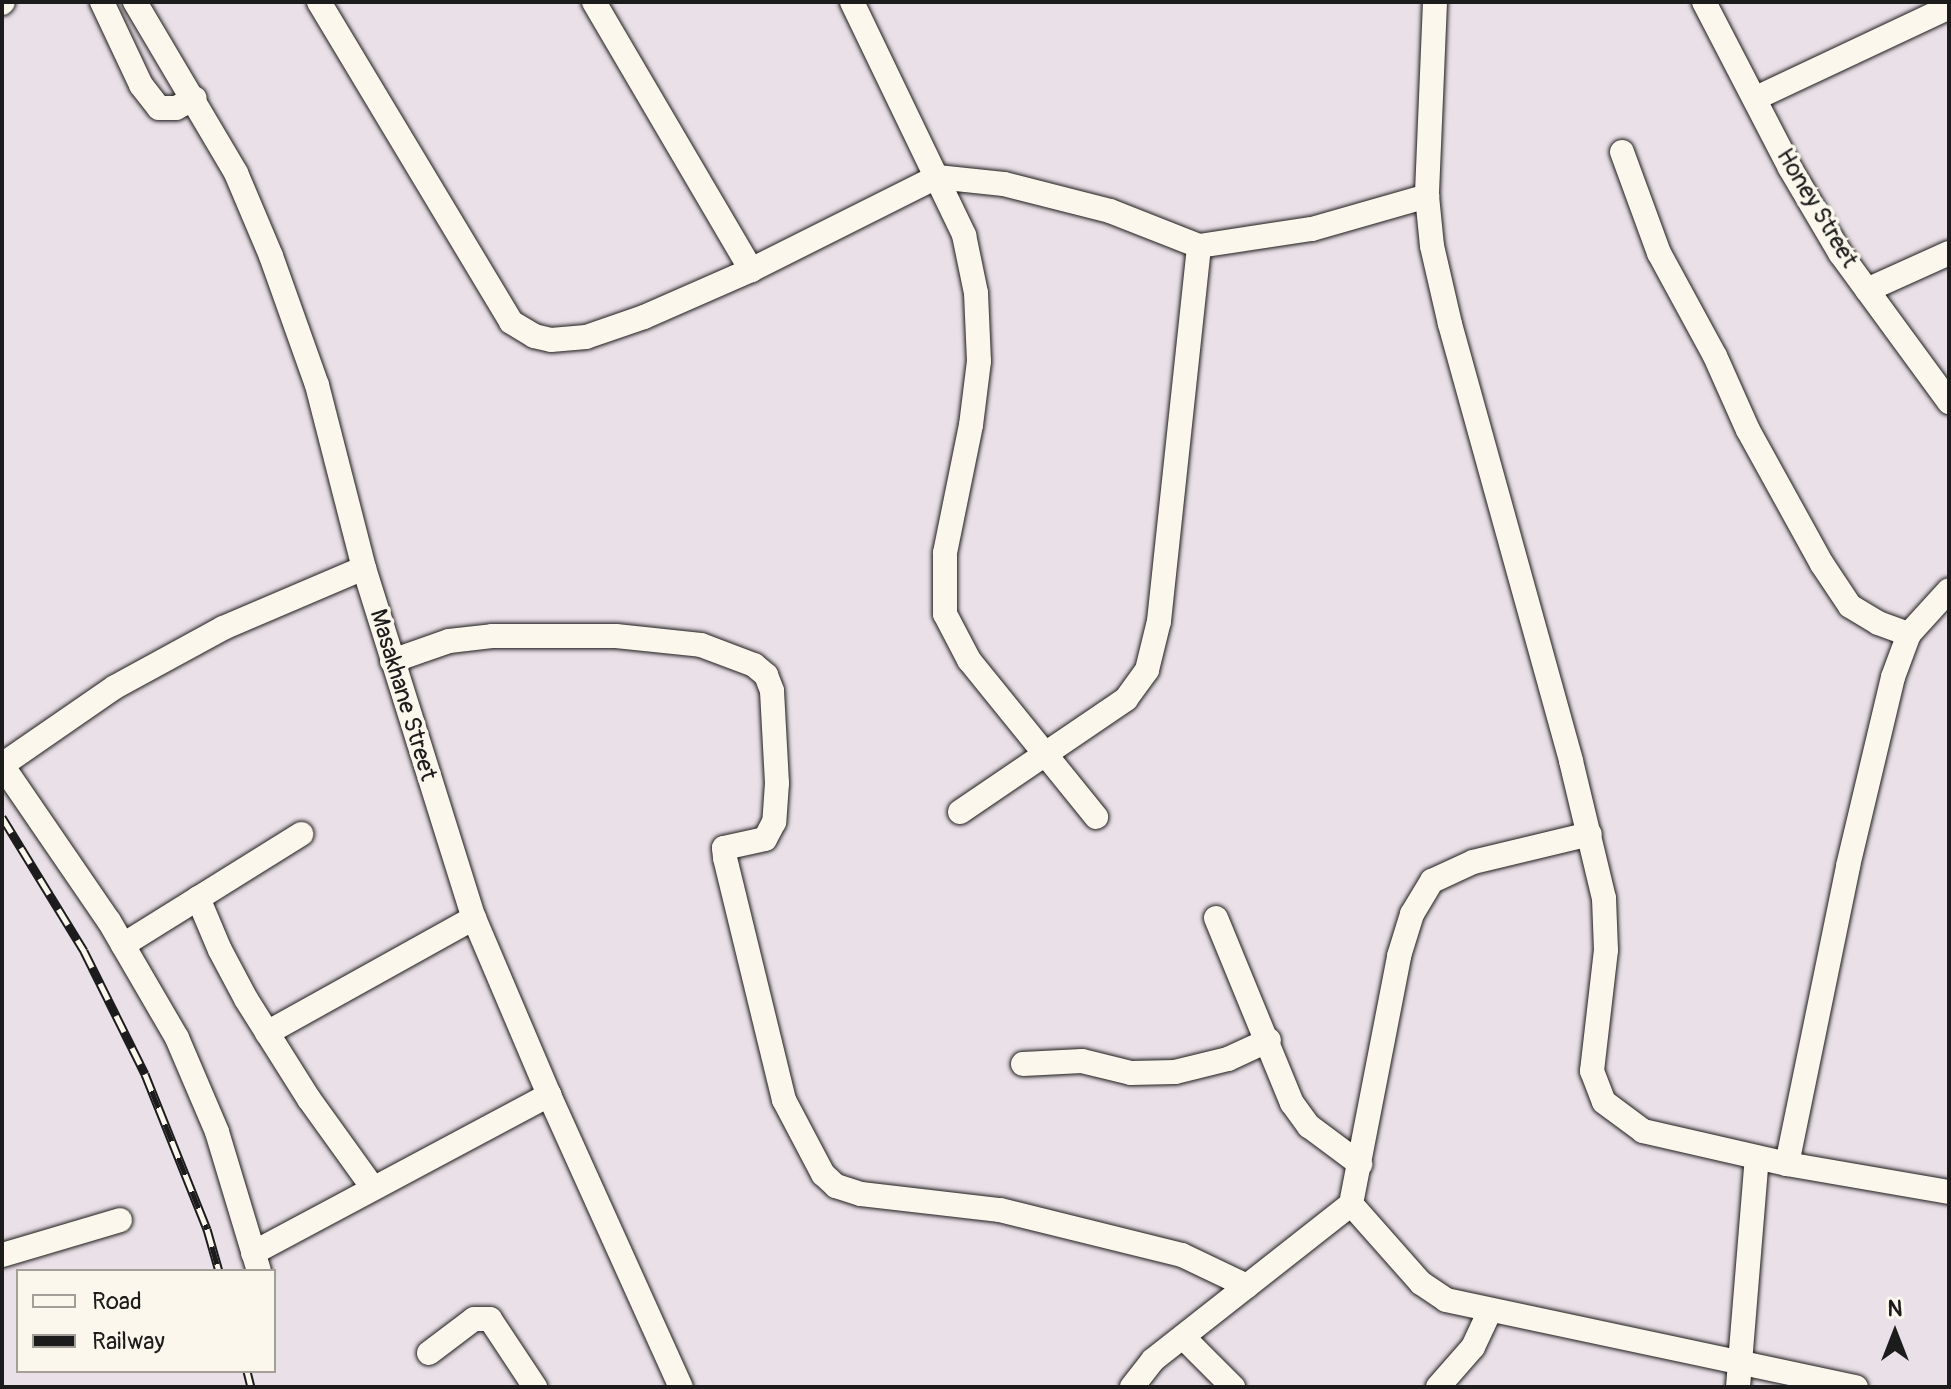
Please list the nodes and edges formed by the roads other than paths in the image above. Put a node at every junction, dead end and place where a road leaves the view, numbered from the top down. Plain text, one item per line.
1 (102, 2) edge
2 (135, 2) edge
3 (319, 2) edge
4 (594, 2) edge
5 (852, 2) edge
6 (1435, 2) edge
7 (1704, 2) edge
8 (1949, 7) edge
9 (195, 98) junction
10 (1756, 98) junction
11 (1622, 152) dead end
12 (937, 177) junction
13 (1427, 196) junction
14 (1199, 246) junction
15 (1949, 253) edge
16 (751, 270) junction
17 (1867, 290) junction
18 (1949, 402) edge
19 (364, 568) junction
20 (1949, 590) edge
21 (1909, 634) junction
22 (392, 661) junction
23 (1047, 753) junction
24 (2, 765) edge
25 (960, 812) dead end
26 (1096, 817) dead end
27 (301, 834) dead end
28 (1590, 834) junction
29 (198, 898) junction
30 (474, 918) junction
31 (1216, 918) dead end
32 (123, 945) junction
33 (267, 1033) junction
34 (1269, 1040) junction
35 (1023, 1064) dead end
36 (549, 1095) junction
37 (1757, 1158) junction
38 (1360, 1164) junction
39 (1787, 1164) junction
40 (373, 1188) junction
41 (1949, 1192) edge
42 (1351, 1204) junction
43 (120, 1220) dead end
44 (2, 1255) edge
45 (256, 1262) edge
46 (1247, 1286) junction
47 (1489, 1312) junction
48 (1183, 1337) junction
49 (429, 1353) dead end
50 (1739, 1376) edge
51 (535, 1387) edge
52 (681, 1387) edge
53 (1132, 1387) edge
54 (1233, 1387) edge
55 (1438, 1387) edge
56 (1856, 1387) edge

1 - 9 street
2 - 9 street, Masakhane Street
3 - 16 street
4 - 16 street
5 - 12 street
6 - 13 street
7 - 10 street, Honey Street
8 - 10 street
9 - 19 street, Masakhane Street
10 - 17 street, Honey Street
11 - 21 street
12 - 14 street
12 - 16 street
12 - 23 street
13 - 14 street
13 - 28 street
14 - 23 street
15 - 17 street
17 - 18 street, Honey Street
19 - 22 street, Masakhane Street
19 - 24 street
20 - 21 street
21 - 39 street
22 - 30 street, Masakhane Street
22 - 46 street
23 - 25 street
23 - 26 street
24 - 32 street
27 - 29 street
28 - 37 street
28 - 38 street
29 - 32 street
29 - 33 street
30 - 33 street
30 - 36 street, Masakhane Street
31 - 34 street
32 - 45 street
33 - 40 street
34 - 35 street
34 - 38 street
36 - 40 street
36 - 52 street, Masakhane Street
37 - 39 street
37 - 50 street
38 - 42 street
39 - 41 street
40 - 45 street
42 - 46 street
42 - 47 street
43 - 44 street
46 - 48 street
47 - 50 street
47 - 55 street
48 - 53 street
48 - 54 street
49 - 51 street
50 - 56 street

